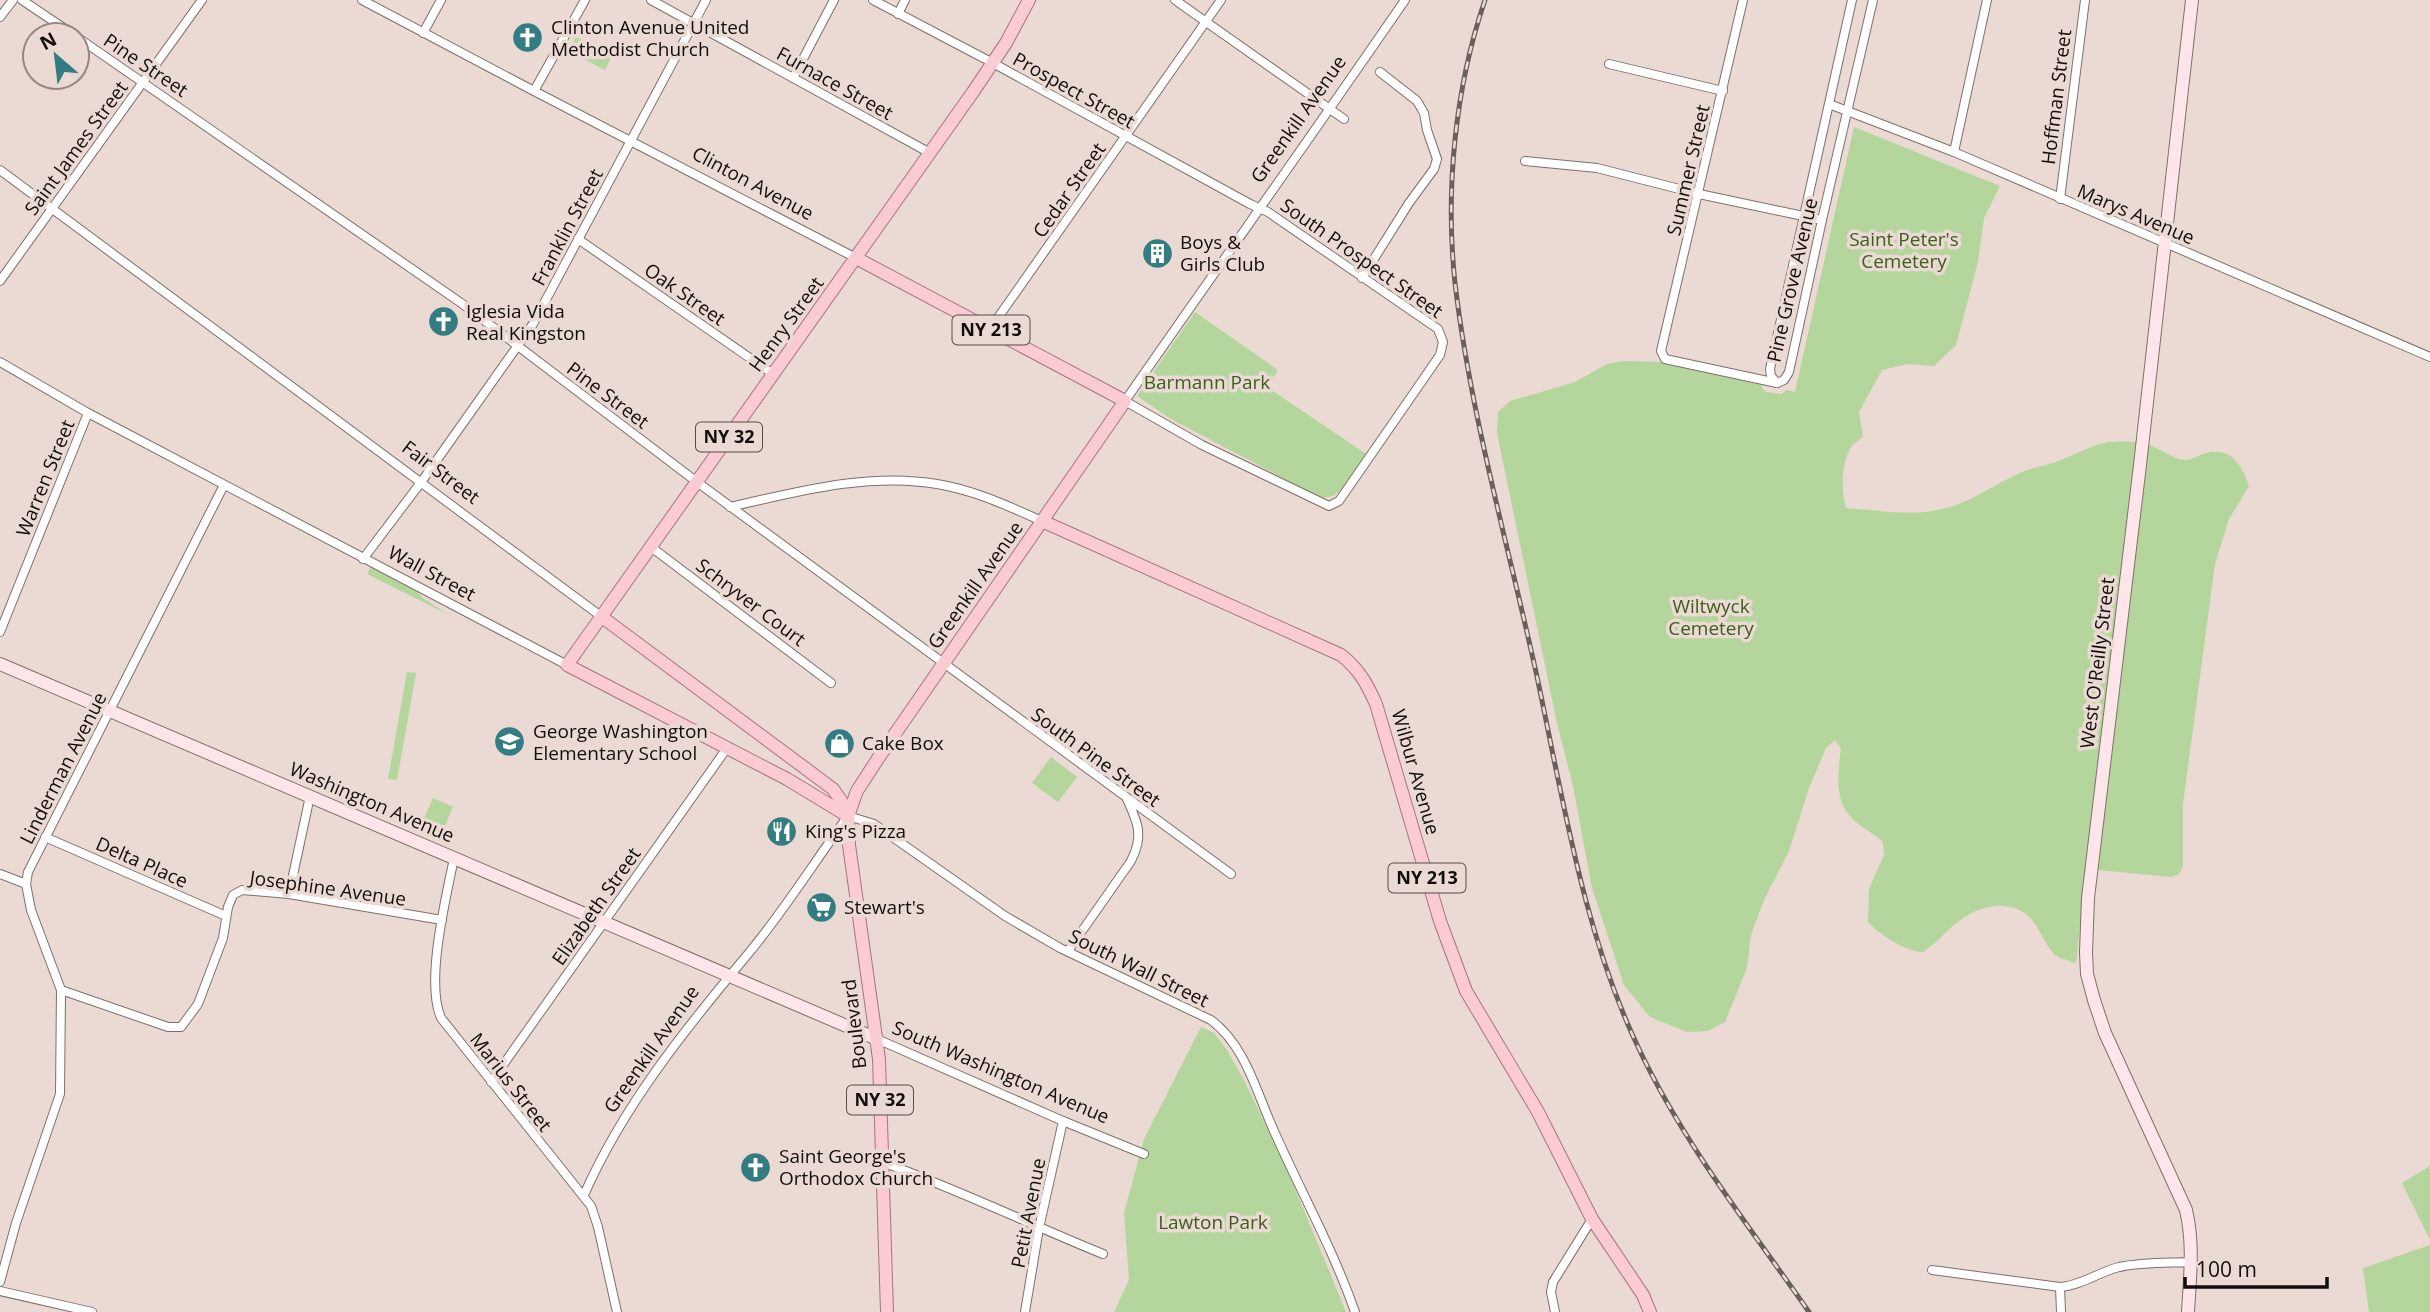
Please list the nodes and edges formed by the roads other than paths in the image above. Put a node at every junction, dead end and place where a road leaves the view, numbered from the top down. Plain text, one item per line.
1 (13, 0) edge
2 (22, 0) edge
3 (202, 0) edge
4 (362, 0) edge
5 (442, 0) edge
6 (584, 0) edge
7 (651, 0) edge
8 (706, 0) edge
9 (834, 0) edge
10 (873, 0) edge
11 (905, 0) edge
12 (1029, 0) edge
13 (1175, 0) edge
14 (1221, 0) edge
15 (1405, 0) edge
16 (1743, 0) edge
17 (1852, 0) edge
18 (1873, 0) edge
19 (1987, 0) edge
20 (2085, 0) edge
21 (2192, 0) edge
22 (898, 14) junction
23 (0, 17) edge
24 (53, 21) edge
25 (1206, 22) junction
26 (694, 24) junction
27 (424, 33) junction
28 (91, 47) edge
29 (993, 63) junction
30 (1609, 64) dead end
31 (1380, 72) dead end
32 (793, 78) junction
33 (144, 83) junction
34 (1723, 91) junction
35 (534, 92) junction
36 (1829, 104) junction
37 (1329, 108) junction
38 (1847, 110) junction
39 (1344, 119) dead end
40 (1126, 136) junction
41 (632, 141) junction
42 (1954, 152) junction
43 (930, 153) junction
44 (1525, 161) dead end
45 (0, 170) edge
46 (1699, 194) junction
47 (2060, 199) junction
48 (52, 208) junction
49 (1260, 208) junction
50 (1804, 216) junction
51 (1822, 220) junction
52 (578, 239) junction
53 (2166, 243) junction
54 (856, 258) junction
55 (1362, 278) junction
56 (0, 281) edge
57 (990, 330) junction
58 (518, 347) junction
59 (2430, 357) edge
60 (0, 362) edge
61 (774, 374) junction
62 (1777, 383) junction
63 (1125, 401) junction
64 (88, 413) junction
65 (422, 481) junction
66 (697, 482) junction
67 (223, 485) junction
68 (730, 507) junction
69 (1042, 522) junction
70 (651, 547) junction
71 (363, 559) junction
72 (602, 617) junction
73 (0, 632) edge
74 (944, 663) junction
75 (0, 664) edge
76 (567, 666) junction
77 (831, 683) dead end
78 (109, 710) junction
79 (727, 748) junction
80 (310, 796) junction
81 (1127, 799) junction
82 (848, 816) junction
83 (45, 837) junction
84 (454, 858) junction
85 (0, 874) edge
86 (1231, 874) dead end
87 (26, 884) junction
88 (289, 894) junction
89 (226, 916) junction
90 (442, 920) junction
91 (604, 922) junction
92 (1068, 951) junction
93 (728, 975) junction
94 (61, 990) junction
95 (877, 1039) junction
96 (491, 1082) junction
97 (1063, 1121) junction
98 (1144, 1154) dead end
99 (882, 1162) junction
100 (584, 1195) junction
101 (1592, 1219) junction
102 (1039, 1228) junction
103 (1103, 1254) dead end
104 (2192, 1262) junction
105 (1932, 1270) dead end
106 (0, 1282) edge
107 (2060, 1287) junction
108 (0, 1291) edge
109 (92, 1312) edge
110 (617, 1312) edge
111 (887, 1312) edge
112 (1025, 1312) edge
113 (1355, 1312) edge
114 (1555, 1312) edge
115 (1650, 1312) edge
116 (2060, 1312) edge
117 (2188, 1312) edge

1 - 23 street
2 - 24 street, Pine Street
3 - 33 street, Saint James Street
4 - 27 street, Clinton Avenue
5 - 27 street
6 - 35 street
7 - 26 street, Furnace Street
8 - 26 street, Franklin Street
9 - 32 street
10 - 22 street, Prospect Street
11 - 22 street
12 - 29 main road, Henry Street / NY 32
13 - 25 street
14 - 25 street, Cedar Street
15 - 37 street, Greenkill Avenue
16 - 34 street, Summer Street
17 - 36 street, Pine Grove Avenue
18 - 38 street, Pine Grove Avenue
19 - 42 street
20 - 47 street, Hoffman Street
21 - 53 street, West O'Reilly Street
22 - 29 street, Prospect Street
25 - 37 street
25 - 40 street, Cedar Street
26 - 32 street, Furnace Street
26 - 41 street, Franklin Street
27 - 35 street, Clinton Avenue
28 - 33 street, Pine Street
29 - 40 street, Prospect Street
29 - 43 main road, Henry Street / NY 32
30 - 34 street
31 - 55 street
32 - 43 street, Furnace Street
33 - 48 street, Saint James Street
33 - 58 street, Pine Street
34 - 46 street, Summer Street
35 - 41 street, Clinton Avenue
36 - 38 street, Marys Avenue
36 - 50 street, Pine Grove Avenue
37 - 39 street
37 - 49 street, Greenkill Avenue
38 - 42 street, Marys Avenue
38 - 51 street, Pine Grove Avenue
40 - 49 street, Prospect Street
40 - 57 street, Cedar Street
41 - 52 street, Franklin Street
41 - 54 street, Clinton Avenue
42 - 47 street, Marys Avenue
43 - 54 main road, Henry Street / NY 32
44 - 46 street
45 - 48 street, Fair Street
46 - 50 street
46 - 62 street, Summer Street
47 - 53 street, Marys Avenue
48 - 56 street, Saint James Street
48 - 65 street, Fair Street
49 - 55 street, South Prospect Street
49 - 63 street, Greenkill Avenue
50 - 51 street
50 - 62 street, Pine Grove Avenue
51 - 62 street, Pine Grove Avenue
52 - 58 street, Franklin Street
52 - 61 street, Oak Street
53 - 59 street, Marys Avenue
53 - 104 street, West O'Reilly Street
54 - 57 main road, Clinton Avenue / NY 213
54 - 61 main road, Henry Street / NY 32
55 - 63 street, South Prospect Street
57 - 63 main road, Clinton Avenue / NY 213
58 - 65 street, Franklin Street
58 - 66 street, Pine Street
60 - 64 street, Wall Street
61 - 66 main road, Henry Street / NY 32
63 - 69 main road, Greenkill Avenue
64 - 67 street, Wall Street
64 - 73 street, Warren Street
65 - 71 street, Franklin Street
65 - 72 street, Fair Street
66 - 68 street, Pine Street
66 - 70 main road, Henry Street / NY 32
67 - 71 street, Wall Street
67 - 78 street, Linderman Avenue
68 - 69 street
68 - 74 street, Pine Street
69 - 74 main road, Greenkill Avenue
69 - 101 main road, Wilbur Avenue / NY 213
70 - 72 main road, Henry Street / NY 32
70 - 77 street, Schryver Court
71 - 76 street, Wall Street
72 - 76 main road, Henry Street / NY 32
72 - 82 main road, Fair Street / NY 32
74 - 81 street, South Pine Street
74 - 82 main road, Greenkill Avenue
75 - 78 street, Washington Avenue
76 - 79 main road, Wall Street
78 - 80 street, Washington Avenue
78 - 83 street, Linderman Avenue
79 - 82 main road, Wall Street
79 - 91 street, Elizabeth Street
80 - 84 street, Washington Avenue
80 - 88 street
81 - 86 street, South Pine Street
81 - 92 street
82 - 92 street, South Wall Street
82 - 93 street, Greenkill Avenue
82 - 95 main road, Boulevard / NY 32
83 - 87 street, Linderman Avenue
83 - 89 street, Delta Place
84 - 90 street, Marius Street
84 - 91 street, Washington Avenue
85 - 87 street
87 - 94 street
88 - 89 street, Josephine Avenue
88 - 90 street, Josephine Avenue
89 - 94 street
90 - 96 street, Marius Street
91 - 93 street, Washington Avenue
91 - 96 street, Elizabeth Street
92 - 113 street, South Wall Street
93 - 95 street, South Washington Avenue
93 - 100 street, Greenkill Avenue
94 - 106 street
95 - 97 street, South Washington Avenue
95 - 99 main road, Boulevard / NY 32
96 - 100 street, Marius Street
97 - 98 street, South Washington Avenue
97 - 102 street, Petit Avenue
99 - 102 street
99 - 111 main road, Boulevard / NY 32
100 - 110 street, Marius Street
101 - 114 street
101 - 115 main road, Wilbur Avenue / NY 213
102 - 103 street
102 - 112 street, Petit Avenue
104 - 107 street
104 - 117 street, West O'Reilly Street
105 - 107 street
107 - 116 street
108 - 109 street

